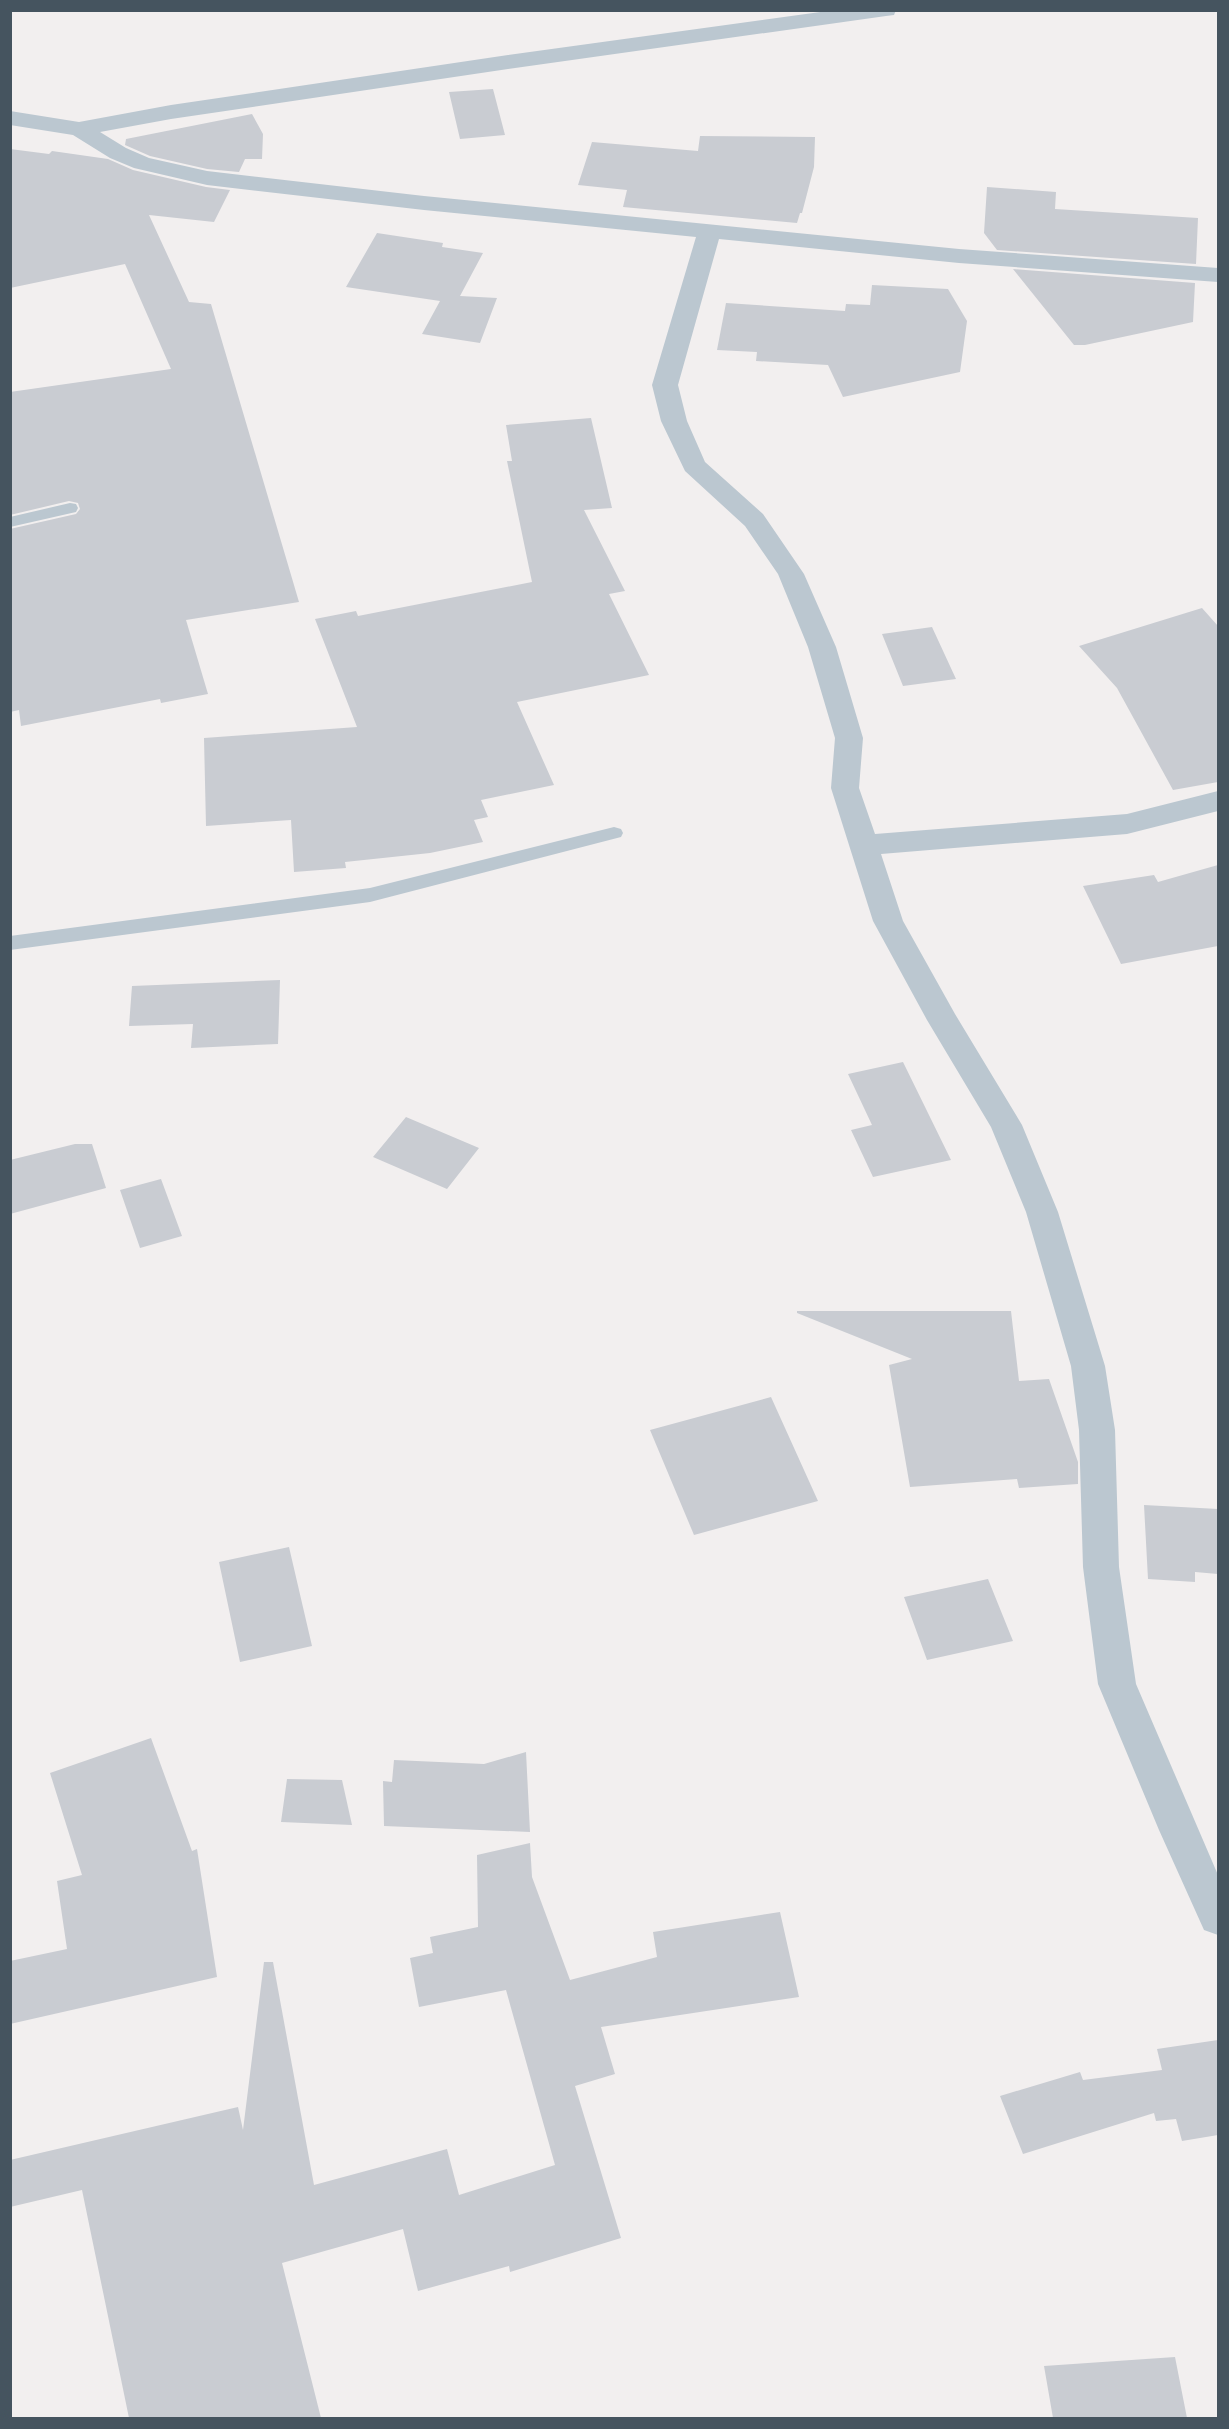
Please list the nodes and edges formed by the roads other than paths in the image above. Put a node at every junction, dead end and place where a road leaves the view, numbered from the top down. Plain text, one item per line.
1 (886, 10) edge
2 (10, 118) edge
3 (80, 129) junction
4 (709, 232) junction
5 (1218, 275) edge
6 (70, 508) dead end
7 (10, 522) edge
8 (1218, 801) edge
9 (614, 833) dead end
10 (863, 845) junction
11 (10, 943) edge
12 (1218, 1917) edge

1 - 3 street
2 - 3 street
3 - 4 street
4 - 5 street
4 - 10 street
6 - 7 lane
8 - 10 street
9 - 11 lane
10 - 12 street

